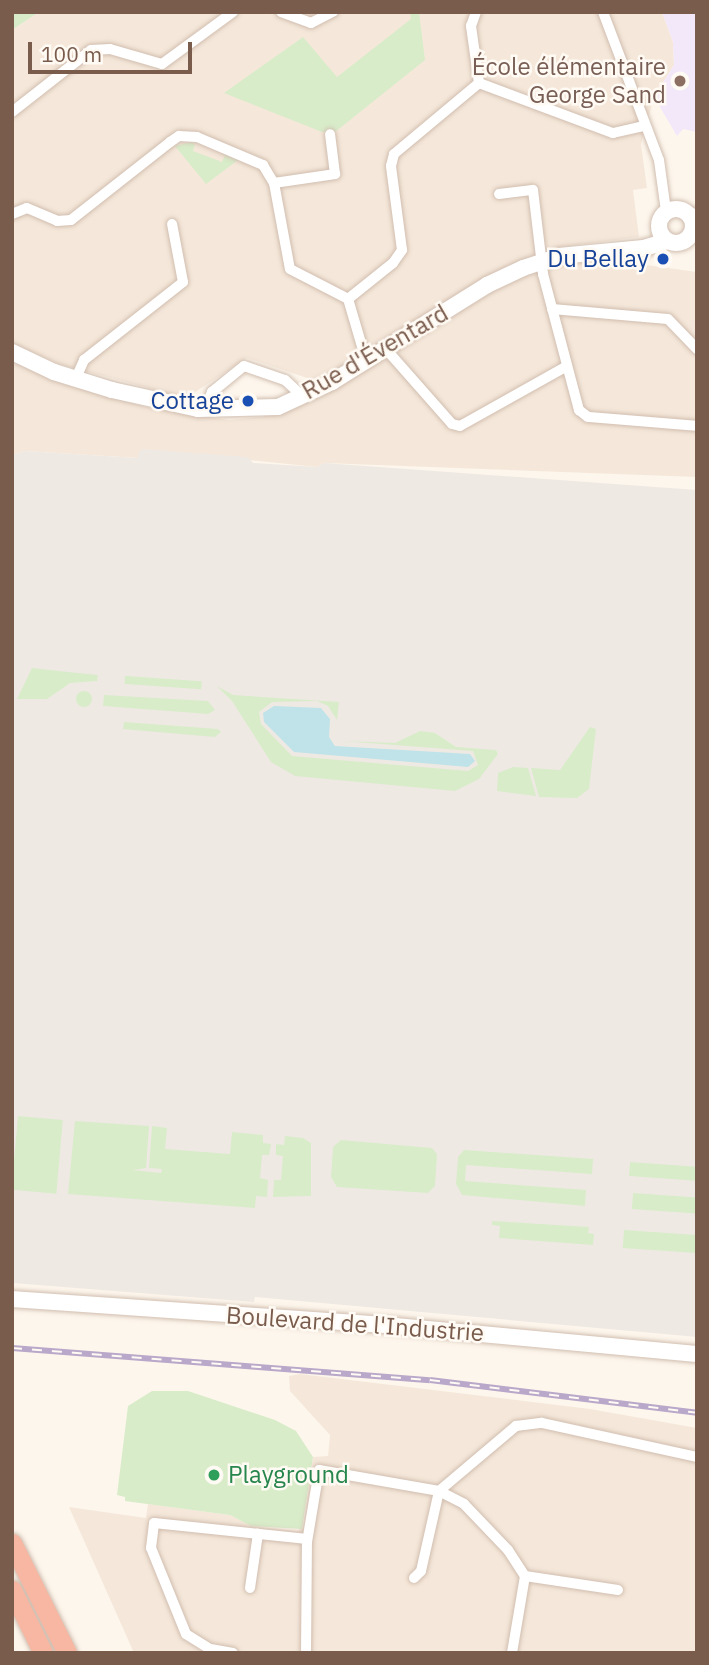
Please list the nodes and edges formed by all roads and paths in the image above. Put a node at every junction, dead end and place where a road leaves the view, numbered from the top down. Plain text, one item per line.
1 (233, 12) edge
2 (281, 12) edge
3 (333, 12) edge
4 (476, 12) edge
5 (603, 12) edge
6 (479, 83) junction
7 (12, 112) edge
8 (643, 126) junction
9 (330, 134) dead end
10 (274, 183) junction
11 (499, 194) dead end
12 (666, 211) junction
13 (12, 214) edge
14 (693, 215) edge
15 (172, 224) dead end
16 (660, 240) junction
17 (693, 243) edge
18 (542, 261) junction
19 (348, 299) junction
20 (552, 309) junction
21 (385, 348) junction
22 (697, 349) edge
23 (12, 352) edge
24 (366, 360) junction
25 (565, 367) junction
26 (76, 379) junction
27 (302, 396) junction
28 (204, 410) junction
29 (697, 426) edge
30 (12, 1299) edge
31 (697, 1354) edge
32 (697, 1457) edge
33 (439, 1490) junction
34 (258, 1534) junction
35 (307, 1539) junction
36 (12, 1543) edge
37 (525, 1576) junction
38 (414, 1578) dead end
39 (250, 1588) dead end
40 (12, 1590) edge
41 (618, 1590) dead end
42 (43, 1653) edge
43 (67, 1653) edge
44 (233, 1653) edge
45 (306, 1653) edge
46 (512, 1653) edge

1 - 7 street
2 - 3 street
4 - 6 street
5 - 8 street
6 - 8 street
6 - 19 street
8 - 12 street
9 - 10 street
10 - 13 street
10 - 19 street
11 - 18 street
12 - 14 street
12 - 16 street
14 - 17 street
15 - 26 street
16 - 17 street
16 - 18 street, Rue d'Éventard
18 - 20 street
18 - 21 street, Rue d'Éventard
19 - 24 street
20 - 22 street
20 - 25 street
21 - 24 street, Rue d'Éventard
21 - 25 street
23 - 26 street, Rue d'Éventard
24 - 27 street, Rue d'Éventard
25 - 29 street
26 - 28 street, Rue d'Éventard
27 - 28 street, Rue d'Éventard
27 - 28 street
30 - 31 street, Boulevard de l'Industrie
32 - 33 street
33 - 35 street
33 - 37 street
33 - 38 street
34 - 35 street
34 - 39 street
34 - 44 street
35 - 45 street
36 - 43 highway
37 - 41 street
37 - 46 street
40 - 42 highway

